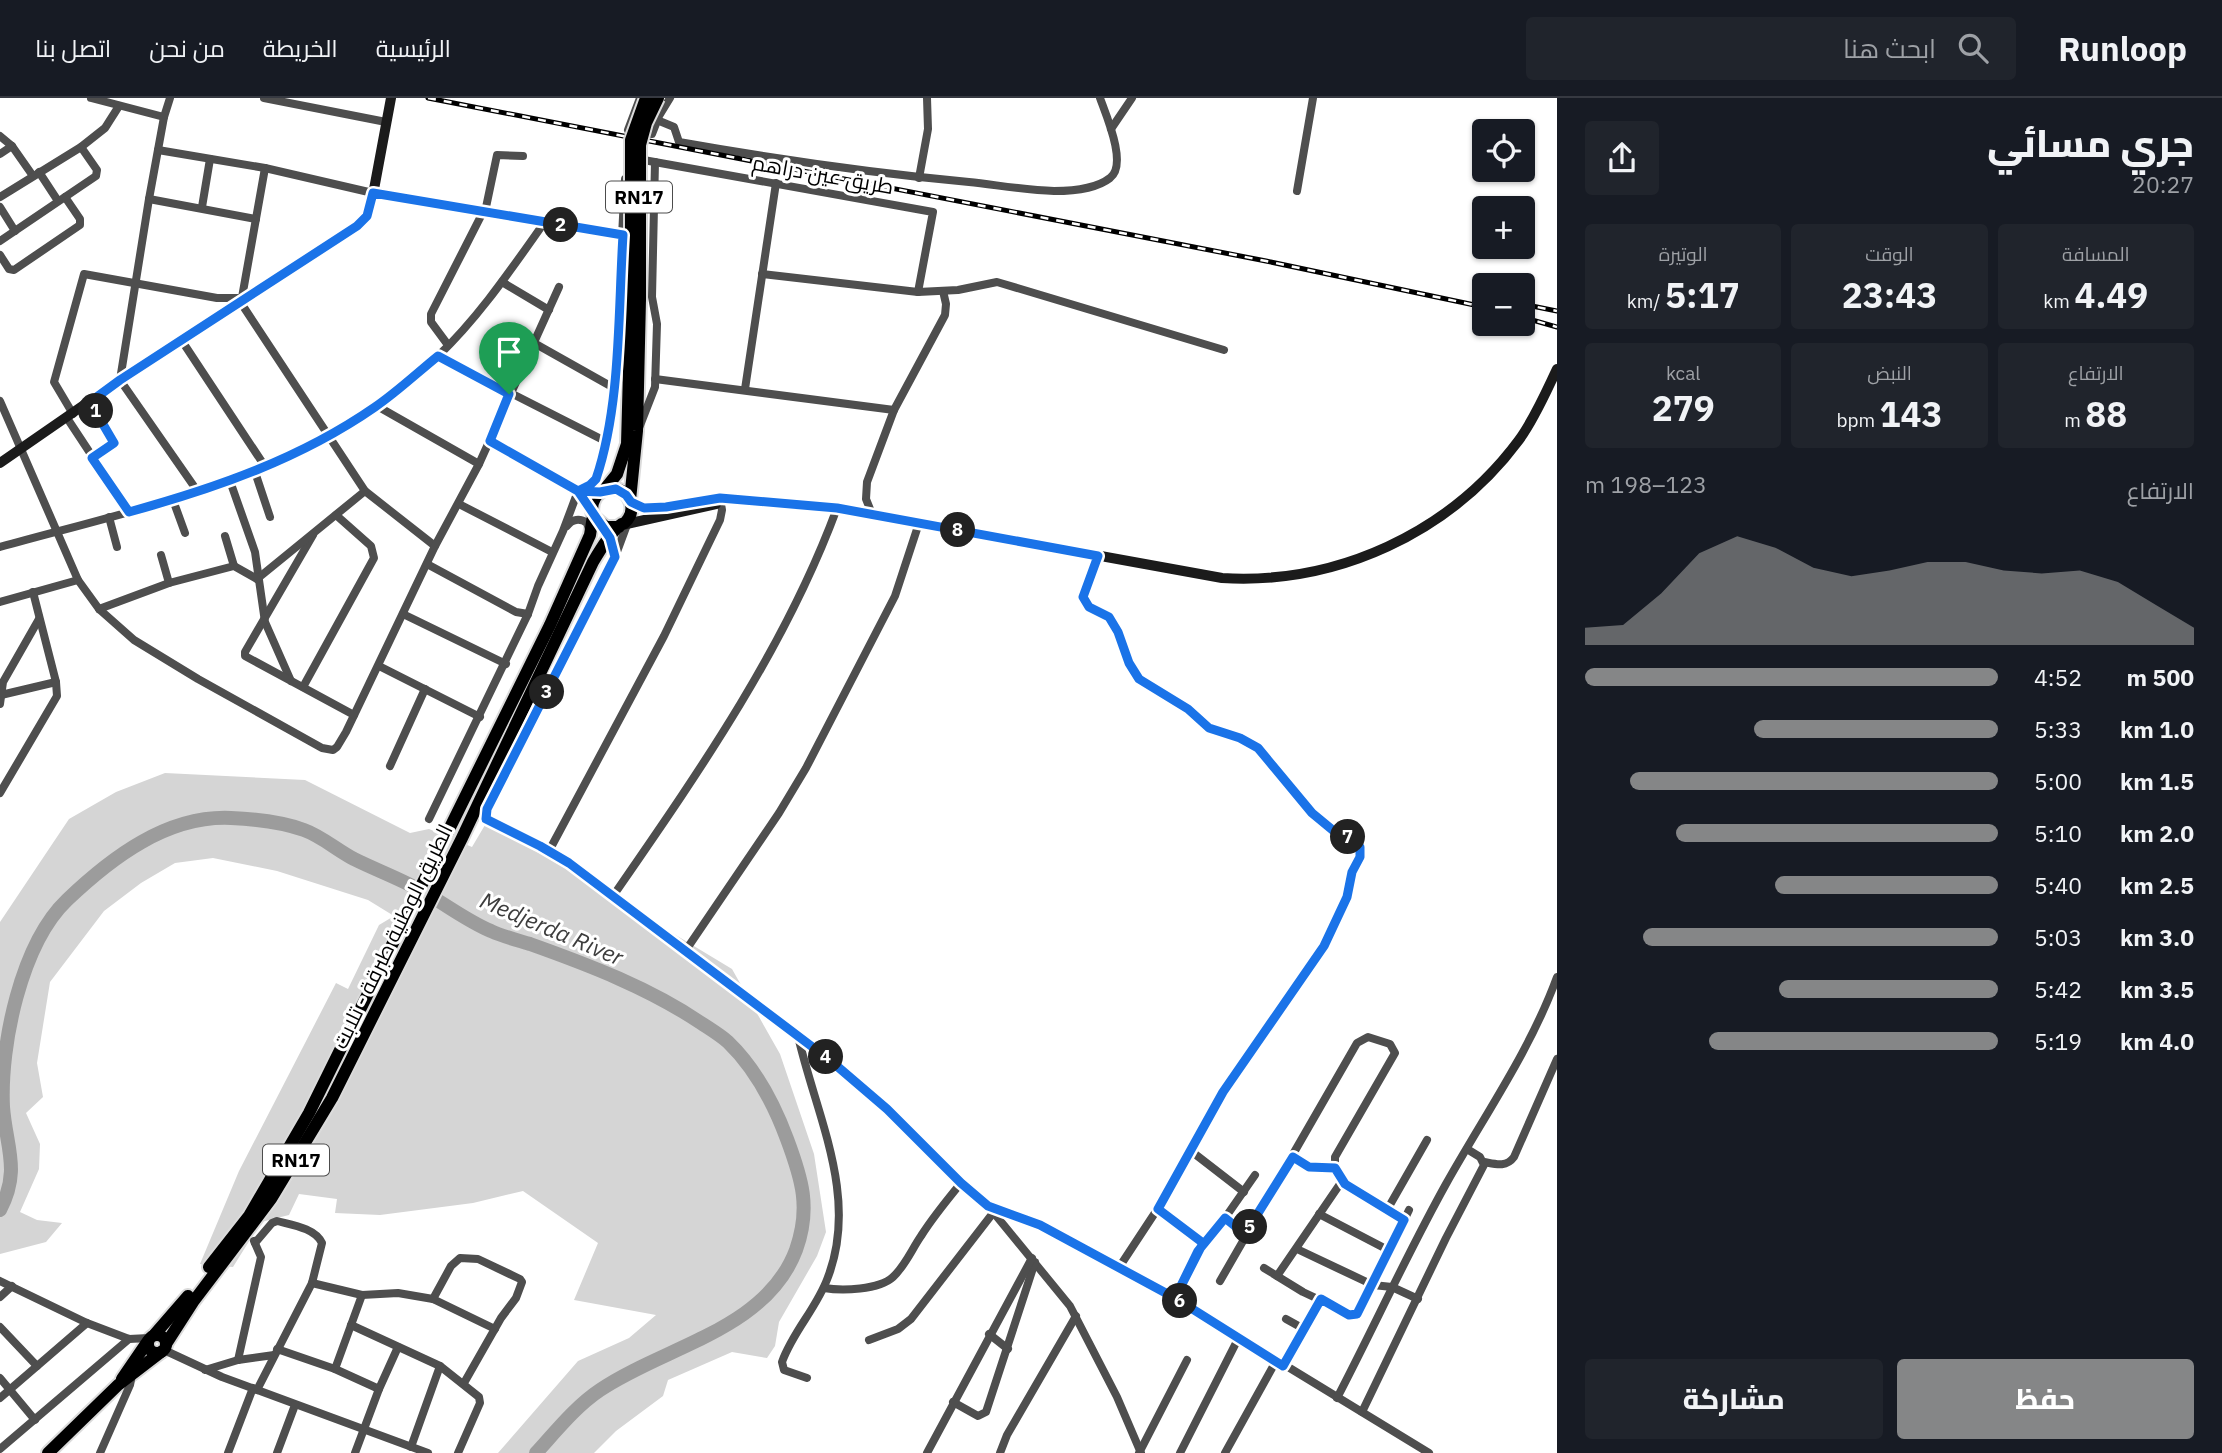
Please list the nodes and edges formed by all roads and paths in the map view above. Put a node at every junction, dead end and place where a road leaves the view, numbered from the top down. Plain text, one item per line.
1 (91, 98) edge
2 (170, 98) edge
3 (264, 98) edge
4 (391, 98) edge
5 (640, 98) edge
6 (646, 98) edge
7 (658, 98) edge
8 (670, 98) edge
9 (928, 98) edge
10 (1100, 98) edge
11 (1132, 98) edge
12 (1313, 98) edge
13 (119, 106) junction
14 (164, 117) junction
15 (657, 120) junction
16 (386, 122) junction
17 (1111, 129) junction
18 (0, 136) edge
19 (12, 146) junction
20 (81, 147) junction
21 (158, 150) junction
22 (0, 155) edge
23 (523, 156) dead end
24 (210, 159) junction
25 (655, 162) junction
26 (265, 168) junction
27 (36, 174) junction
28 (919, 178) junction
29 (776, 183) junction
30 (1297, 191) dead end
31 (373, 193) junction
32 (0, 197) edge
33 (61, 199) junction
34 (149, 199) junction
35 (0, 207) edge
36 (202, 207) junction
37 (484, 212) junction
38 (256, 219) junction
39 (544, 223) junction
40 (15, 231) junction
41 (623, 235) junction
42 (0, 241) edge
43 (0, 255) edge
44 (762, 274) junction
45 (502, 282) junction
46 (135, 283) junction
47 (559, 287) dead end
48 (943, 291) junction
49 (918, 292) junction
50 (635, 298) junction
51 (241, 300) junction
52 (549, 310) junction
53 (183, 341) junction
54 (534, 343) junction
55 (448, 345) junction
56 (1224, 350) dead end
57 (438, 356) junction
58 (1557, 369) edge
59 (655, 379) junction
60 (120, 380) junction
61 (614, 388) junction
62 (745, 389) junction
63 (509, 394) junction
64 (0, 401) edge
65 (90, 402) junction
66 (377, 406) junction
67 (894, 410) junction
68 (70, 416) junction
69 (637, 431) junction
70 (329, 436) junction
71 (490, 441) junction
72 (607, 442) junction
73 (20, 450) junction
74 (92, 458) junction
75 (602, 460) junction
76 (0, 463) edge
77 (479, 464) junction
78 (266, 468) junction
79 (255, 472) junction
80 (617, 474) junction
81 (230, 481) junction
82 (365, 491) junction
83 (578, 491) junction
84 (602, 491) junction
85 (198, 492) junction
86 (173, 500) junction
87 (720, 500) junction
88 (630, 501) junction
89 (459, 504) junction
90 (837, 508) junction
91 (129, 512) junction
92 (872, 514) junction
93 (336, 515) junction
94 (595, 516) junction
95 (109, 517) junction
96 (270, 517) dead end
97 (625, 523) junction
98 (919, 523) junction
99 (563, 531) junction
100 (56, 532) junction
101 (185, 533) dead end
102 (313, 535) junction
103 (590, 535) junction
104 (225, 536) dead end
105 (610, 538) junction
106 (435, 546) junction
107 (0, 547) edge
108 (117, 547) dead end
109 (552, 552) junction
110 (160, 555) dead end
111 (1098, 556) junction
112 (615, 557) junction
113 (427, 564) junction
114 (234, 566) junction
115 (257, 579) junction
116 (78, 580) junction
117 (169, 583) junction
118 (33, 592) junction
119 (3, 601) edge
120 (99, 609) junction
121 (0, 612) edge
122 (403, 614) junction
123 (528, 614) junction
124 (39, 619) junction
125 (265, 622) junction
126 (506, 664) junction
127 (379, 666) junction
128 (291, 681) junction
129 (56, 682) junction
130 (303, 687) junction
131 (425, 689) junction
132 (1, 695) edge
133 (0, 704) edge
134 (354, 715) junction
135 (480, 717) junction
136 (390, 766) dead end
137 (0, 793) edge
138 (429, 819) dead end
139 (549, 851) junction
140 (613, 896) junction
141 (686, 950) junction
142 (1556, 984) edge
143 (798, 1036) junction
144 (1557, 1059) edge
145 (1427, 1140) dead end
146 (1467, 1149) junction
147 (1191, 1151) junction
148 (1293, 1157) junction
149 (1484, 1162) junction
150 (1335, 1168) junction
151 (1255, 1175) dead end
152 (961, 1183) junction
153 (1345, 1184) junction
154 (1244, 1192) junction
155 (990, 1209) junction
156 (1158, 1209) junction
157 (1387, 1210) junction
158 (1409, 1210) dead end
159 (1319, 1214) junction
160 (1225, 1218) junction
161 (1404, 1220) junction
162 (1245, 1234) junction
163 (250, 1239) junction
164 (1203, 1243) junction
165 (1297, 1249) junction
166 (1390, 1251) junction
167 (1033, 1260) junction
168 (1264, 1268) dead end
169 (1118, 1269) junction
170 (1277, 1276) junction
171 (0, 1281) edge
172 (1220, 1281) dead end
173 (312, 1283) junction
174 (1373, 1285) junction
175 (12, 1286) junction
176 (1392, 1287) junction
177 (824, 1288) junction
178 (362, 1295) junction
179 (0, 1297) edge
180 (1175, 1298) junction
181 (433, 1299) junction
182 (1321, 1299) junction
183 (1418, 1299) junction
184 (1076, 1316) junction
185 (1286, 1319) dead end
186 (87, 1323) junction
187 (351, 1325) junction
188 (0, 1327) edge
189 (495, 1329) junction
190 (1304, 1329) junction
191 (989, 1335) junction
192 (1239, 1337) junction
193 (151, 1338) junction
194 (129, 1339) junction
195 (869, 1340) dead end
196 (398, 1347) junction
197 (164, 1349) junction
198 (1008, 1349) junction
199 (276, 1352) junction
200 (238, 1360) junction
201 (1187, 1360) dead end
202 (1280, 1364) junction
203 (37, 1366) junction
204 (440, 1366) junction
205 (335, 1369) junction
206 (205, 1370) junction
207 (130, 1372) junction
208 (0, 1378) edge
209 (807, 1378) dead end
210 (464, 1383) junction
211 (10, 1389) junction
212 (255, 1389) junction
213 (379, 1389) junction
214 (0, 1398) edge
215 (1337, 1398) junction
216 (953, 1402) junction
217 (295, 1405) junction
218 (1362, 1412) junction
219 (35, 1420) junction
220 (364, 1431) junction
221 (405, 1448) edge
222 (0, 1450) edge
223 (48, 1453) edge
224 (100, 1453) edge
225 (228, 1453) edge
226 (276, 1453) edge
227 (355, 1453) edge
228 (428, 1453) edge
229 (458, 1453) edge
230 (927, 1453) edge
231 (1000, 1453) edge
232 (1140, 1453) edge
233 (1180, 1453) edge
234 (1225, 1453) edge
235 (1429, 1453) edge

1 - 13 street
2 - 14 street
3 - 16 street
4 - 16 street
5 - 15 street
6 - 50 main road, RN17, bridge
7 - 50 main road, RN17, bridge
8 - 15 street
9 - 28 street
10 - 17 street
11 - 17 street
12 - 30 street
13 - 14 street
13 - 20 street
14 - 21 street
15 - 28 street, طريق عين دراهم
16 - 31 street
17 - 28 street
18 - 19 street
19 - 22 street
19 - 27 street
20 - 27 street
20 - 33 street
21 - 24 street
21 - 34 street
23 - 37 street
24 - 26 street
24 - 36 street
25 - 29 street, طريق عين دراهم
25 - 41 street, طريق عين دراهم
25 - 59 street
26 - 31 street
26 - 38 street
27 - 32 street
27 - 33 street
29 - 44 street
29 - 49 street, طريق عين دراهم
31 - 37 street
31 - 51 street
33 - 40 street
33 - 43 street
34 - 36 street
34 - 46 street
35 - 40 street
36 - 38 street
37 - 39 street
37 - 55 street
38 - 51 street
39 - 41 street
39 - 45 street
40 - 42 street
41 - 61 street
44 - 49 street
44 - 62 street
45 - 52 street
45 - 55 street
46 - 51 street
46 - 60 street
46 - 68 street
47 - 52 street
48 - 49 street
48 - 56 street
48 - 67 street
50 - 69 main road, RN17
50 - 80 main road, RN17
51 - 53 street
51 - 70 street
52 - 54 street
53 - 60 street
53 - 78 street
54 - 61 street
54 - 63 street
55 - 57 street
57 - 63 street
57 - 66 street
58 - 111 street
59 - 62 street
59 - 69 street
60 - 65 street
60 - 85 street
61 - 72 street
62 - 67 street
63 - 71 street
63 - 72 street
64 - 73 street
65 - 68 street
65 - 74 street
66 - 70 street
66 - 77 street
67 - 92 street
68 - 73 street
68 - 74 street
69 - 88 main road, RN17
70 - 78 street
70 - 82 street
71 - 77 street
71 - 83 street
72 - 75 street
73 - 76 street
73 - 100 street
74 - 91 street
75 - 80 street
75 - 83 street
77 - 89 street
78 - 79 street
79 - 81 street
79 - 96 street
80 - 84 main road, RN17
81 - 85 street
81 - 115 street
82 - 93 street
82 - 106 street
83 - 84 street
83 - 94 street
83 - 99 street
84 - 88 main road
84 - 94 main road, RN17
85 - 86 street
86 - 91 street
86 - 101 street
87 - 88 street
87 - 90 street
87 - 97 street
87 - 139 street
88 - 97 main road, RN17
89 - 106 street
89 - 109 street
90 - 92 street
90 - 140 street
91 - 95 street
92 - 98 street
93 - 102 street
93 - 130 street
94 - 97 main road
94 - 103 main road, الطريق الوطنية طبرقة - تلابت / RN17
94 - 105 street
95 - 100 street
95 - 108 street
97 - 105 main road, الطريق الوطنية طبرقة - تلابت / RN17
97 - 112 street
98 - 111 street
98 - 141 street
99 - 103 street
99 - 109 street
100 - 107 street
100 - 116 street
102 - 115 street
102 - 125 street
103 - 193 main road, الطريق الوطنية طبرقة - تلابت / RN17
104 - 114 street
105 - 112 street
105 - 163 main road, الطريق الوطنية طبرقة - تلابت / RN17
106 - 113 street
109 - 123 street
110 - 117 street
111 - 147 street
112 - 139 street
113 - 122 street
113 - 123 street
114 - 115 street
114 - 117 street
115 - 125 street
116 - 118 street
116 - 120 street
117 - 120 street
118 - 119 street
118 - 124 street
119 - 121 street
120 - 134 street
122 - 126 street
122 - 127 street
123 - 126 street
124 - 129 street
124 - 132 street
125 - 128 street
125 - 128 street
126 - 135 street
127 - 131 street
127 - 134 street
128 - 130 street
129 - 132 street
129 - 137 street
130 - 134 street
131 - 135 street
131 - 136 street
132 - 133 street
135 - 138 street
139 - 140 street
140 - 141 street
141 - 143 street
142 - 146 street
143 - 152 street
143 - 177 street
144 - 149 street
145 - 157 street
146 - 149 street
146 - 176 street
147 - 154 street
147 - 156 street
148 - 150 street
148 - 150 street
148 - 162 street
149 - 183 street
150 - 153 street
151 - 154 street
152 - 155 street
152 - 177 street
153 - 157 street
153 - 159 street
154 - 160 street
155 - 167 street
155 - 169 street
155 - 195 street
156 - 164 street
156 - 169 street
157 - 161 street
158 - 161 street
159 - 165 street
159 - 166 street
160 - 162 street
160 - 164 street
161 - 166 street
162 - 172 street
163 - 173 street
163 - 197 main road, الطريق الوطنية طبرقة - تلابت / RN17
163 - 200 street
164 - 180 street
165 - 170 street
165 - 174 street
166 - 174 street
167 - 184 street
167 - 191 street
167 - 198 street
168 - 170 street
169 - 180 street
170 - 182 street
171 - 175 street
173 - 178 street
173 - 199 street
174 - 176 street
174 - 182 street
175 - 179 street
175 - 186 street
176 - 183 street
176 - 215 street
177 - 209 street
178 - 181 street
178 - 187 street
180 - 192 street
181 - 189 street
181 - 189 street
182 - 190 street
183 - 218 street
184 - 231 street
184 - 232 street
185 - 190 street
186 - 194 street
186 - 203 street
187 - 196 street
187 - 205 street
188 - 203 street
189 - 210 street
190 - 202 street
191 - 198 street
191 - 216 street
192 - 202 street
192 - 233 street
193 - 194 street
193 - 197 main road
193 - 207 main road, الطريق الوطنية طبرقة - تلابت / RN17
194 - 219 street
196 - 204 street
196 - 213 street
197 - 206 street
197 - 207 main road, الطريق الوطنية طبرقة - تلابت / RN17
198 - 216 street
199 - 200 street
199 - 205 street
199 - 212 street
200 - 206 street
201 - 232 street
202 - 215 street
202 - 234 street
203 - 211 street
204 - 210 street
204 - 221 street
205 - 213 street
206 - 212 street
207 - 223 main road, الطريق الوطنية طبرقة - تلابت / RN17
207 - 224 street
208 - 211 street
210 - 229 street
211 - 214 street
211 - 219 street
212 - 217 street
212 - 225 street
213 - 220 street
215 - 218 street
216 - 230 street
217 - 220 street
217 - 226 street
218 - 235 street
219 - 222 street
220 - 221 street
220 - 227 street
221 - 228 street

